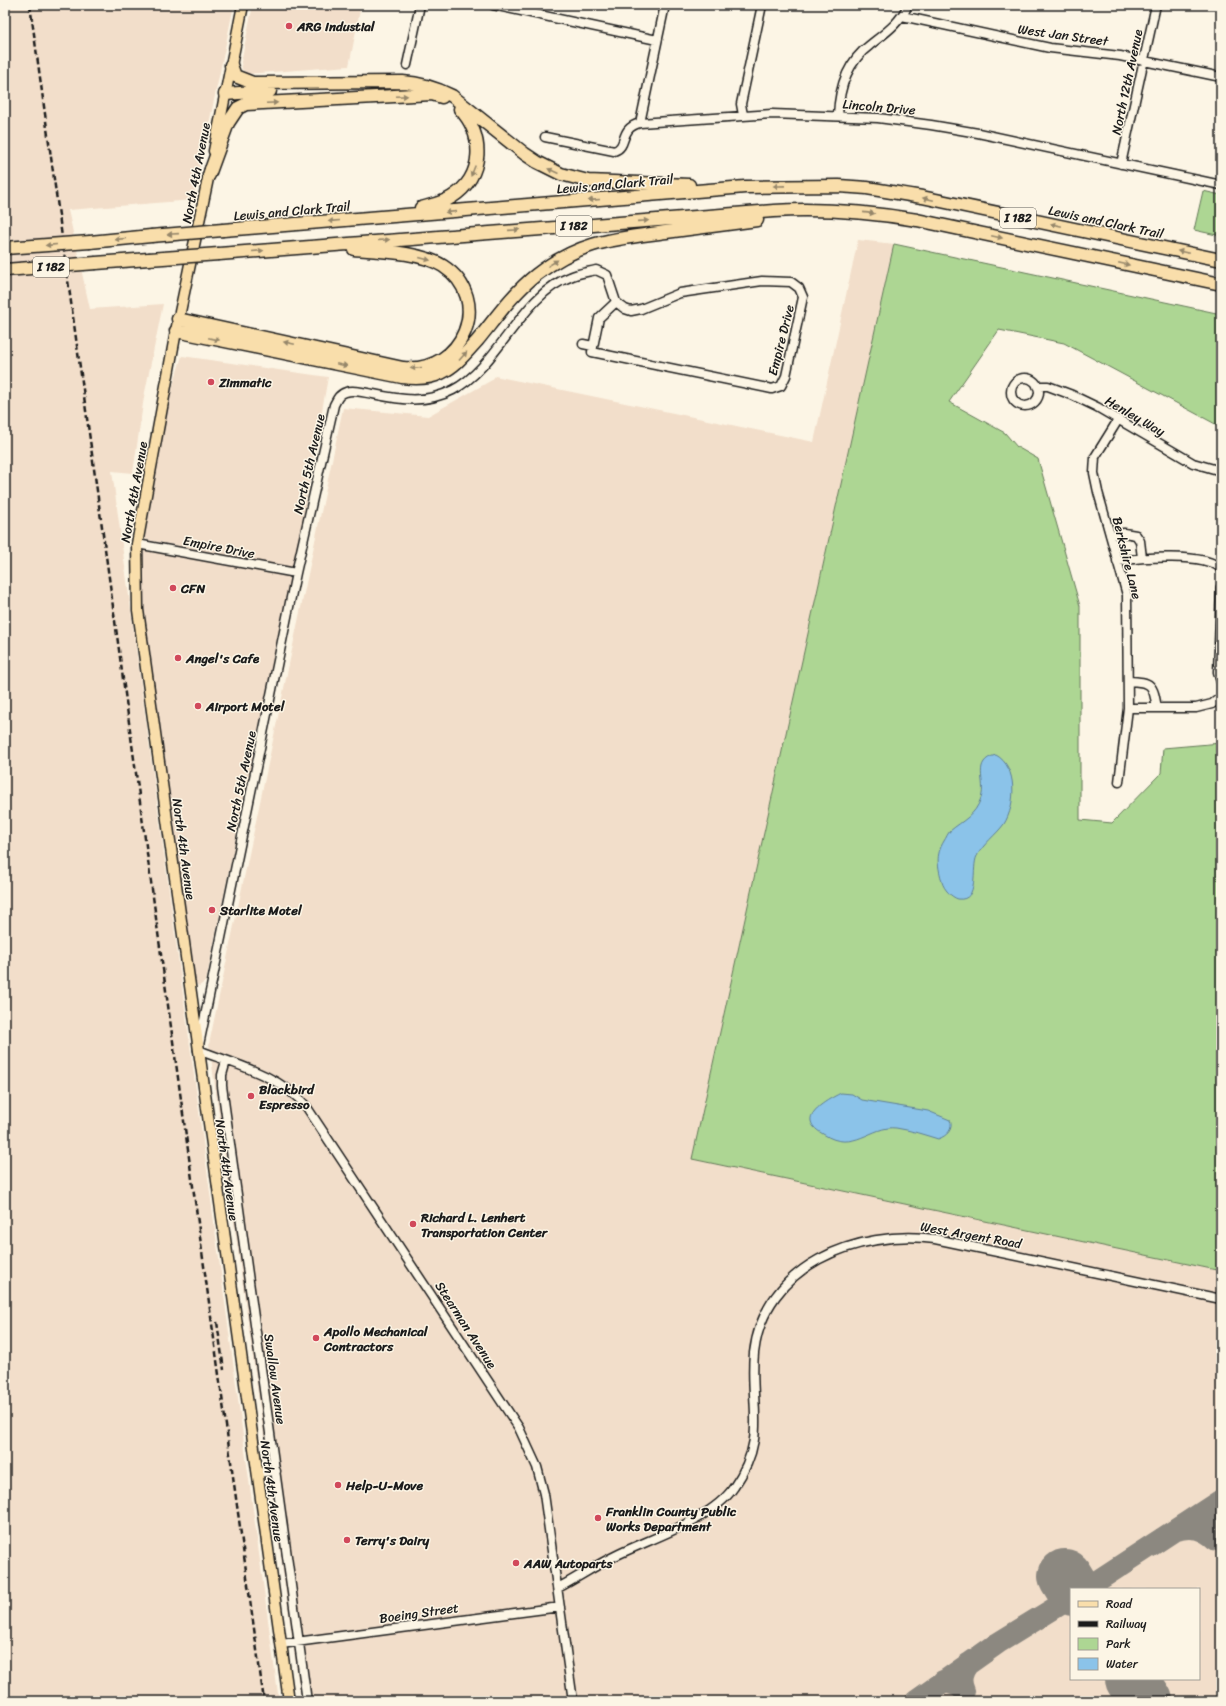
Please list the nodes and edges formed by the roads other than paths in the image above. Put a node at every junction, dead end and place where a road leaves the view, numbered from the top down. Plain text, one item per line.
1 (242, 5) edge
2 (420, 5) edge
3 (493, 5) edge
4 (665, 5) edge
5 (762, 5) edge
6 (908, 5) edge
7 (1156, 5) edge
8 (902, 16) junction
9 (657, 40) junction
10 (1144, 60) junction
11 (231, 65) junction
12 (407, 65) dead end
13 (1221, 77) edge
14 (403, 82) junction
15 (225, 94) junction
16 (246, 104) junction
17 (743, 115) junction
18 (838, 116) junction
19 (640, 123) junction
20 (545, 137) dead end
21 (1122, 164) junction
22 (209, 175) junction
23 (1221, 185) edge
24 (744, 187) junction
25 (830, 210) junction
26 (373, 218) junction
27 (317, 245) junction
28 (5, 248) edge
29 (1221, 260) edge
30 (5, 270) edge
31 (1221, 284) edge
32 (616, 302) junction
33 (178, 319) junction
34 (176, 331) junction
35 (583, 344) dead end
36 (593, 346) junction
37 (1037, 386) dead end
38 (1118, 420) junction
39 (1221, 471) edge
40 (1110, 536) junction
41 (137, 544) junction
42 (1142, 558) junction
43 (1117, 561) junction
44 (1221, 569) edge
45 (296, 573) junction
46 (1221, 587) edge
47 (1220, 606) edge
48 (1128, 681) junction
49 (1221, 682) edge
50 (1221, 697) edge
51 (1128, 708) junction
52 (1157, 708) junction
53 (1119, 782) dead end
54 (198, 1050) junction
55 (226, 1060) junction
56 (1221, 1299) edge
57 (276, 1470) junction
58 (257, 1473) junction
59 (558, 1588) junction
60 (560, 1607) junction
61 (299, 1642) junction
62 (281, 1644) junction
63 (289, 1701) edge
64 (307, 1701) edge
65 (573, 1701) edge

1 - 11 main road, North 4th Avenue
2 - 12 street
3 - 9 street
4 - 9 street
5 - 17 street
6 - 8 street
7 - 10 street, North 12th Avenue
8 - 10 street, West Jan Street
8 - 18 street
9 - 19 street
10 - 13 street, West Jan Street
10 - 21 street, North 12th Avenue
11 - 14 highway
11 - 15 main road, North 4th Avenue
14 - 15 highway
24 -> 14 highway
15 - 16 highway
15 - 22 main road, North 4th Avenue
16 - 22 highway
16 -> 26 highway
17 - 18 street, Lincoln Drive
17 - 19 street, Lincoln Drive
18 - 21 street, Lincoln Drive
19 - 20 street
21 - 23 street, Lincoln Drive
22 - 33 main road, North 4th Avenue
24 -> 26 highway, Lewis and Clark Trail / I 182
29 -> 24 highway, Lewis and Clark Trail / I 182
27 -> 25 highway, I 182
25 -> 31 highway, I 182
34 -> 25 highway
26 -> 28 highway, Lewis and Clark Trail / I 182, bridge
30 -> 27 highway, I 182, bridge
27 -> 33 highway
32 - 36 street
32 - 36 street, Empire Drive
32 - 45 street, North 5th Avenue
33 - 34 main road, North 4th Avenue
34 - 41 main road, North 4th Avenue
35 - 36 street
37 - 38 street, Henley Way
38 - 39 street, Henley Way
38 - 40 street, Berkshire Lane
40 - 42 street
40 - 43 street, Berkshire Lane
41 - 45 street, Empire Drive
41 - 54 main road, North 4th Avenue
42 - 43 street
42 - 44 street
43 - 48 street, Berkshire Lane
45 - 54 street, North 5th Avenue
46 - 47 street
47 - 49 street
48 - 51 street, Berkshire Lane
48 - 52 street
50 - 52 street
51 - 52 street
51 - 53 street, Berkshire Lane
54 - 55 street, Stearman Avenue
54 - 58 main road, North 4th Avenue
55 - 57 street, Swallow Avenue
55 - 59 street, Stearman Avenue
56 - 59 street, West Argent Road
57 - 58 street
57 - 61 street, Swallow Avenue
58 - 62 main road, North 4th Avenue
59 - 60 street, Stearman Avenue
60 - 61 street, Boeing Street
60 - 65 street, Stearman Avenue
61 - 62 street, Boeing Street
61 - 64 street, Swallow Avenue
62 - 63 main road, North 4th Avenue

